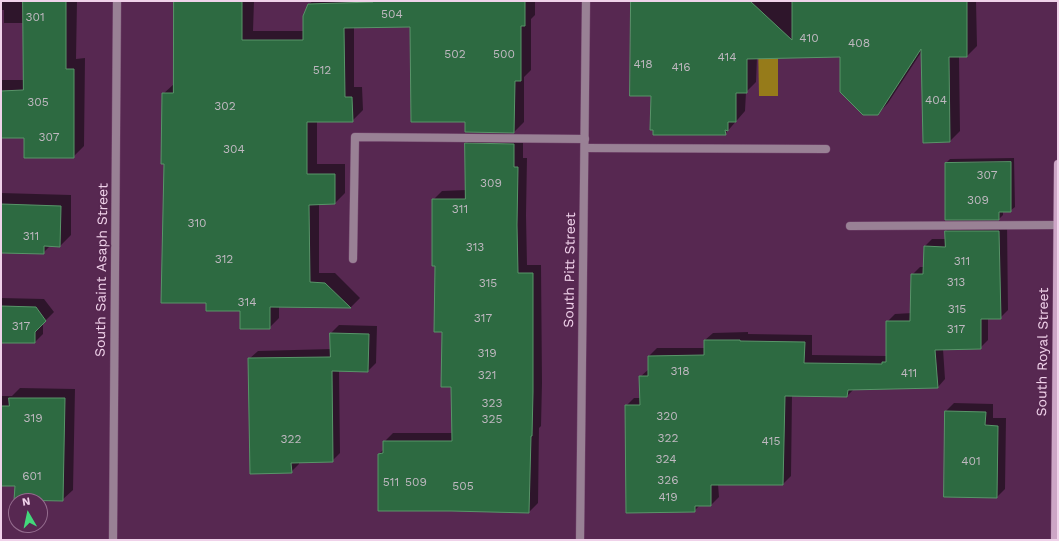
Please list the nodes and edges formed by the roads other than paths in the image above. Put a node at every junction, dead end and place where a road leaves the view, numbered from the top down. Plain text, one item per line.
1 (117, 1) edge
2 (586, 1) edge
3 (585, 138) junction
4 (585, 148) junction
5 (826, 148) dead end
6 (1058, 164) edge
7 (1058, 225) edge
8 (850, 226) dead end
9 (353, 259) dead end
10 (1057, 396) edge
11 (112, 540) edge
12 (580, 540) edge
13 (1054, 540) edge

1 - 11 street, South Saint Asaph Street
2 - 3 street, South Pitt Street
3 - 4 street, South Pitt Street
3 - 9 street
4 - 5 street
4 - 12 street, South Pitt Street
6 - 7 main road, South Royal Street
7 - 8 street
7 - 10 main road, South Royal Street
10 - 13 main road, South Royal Street

